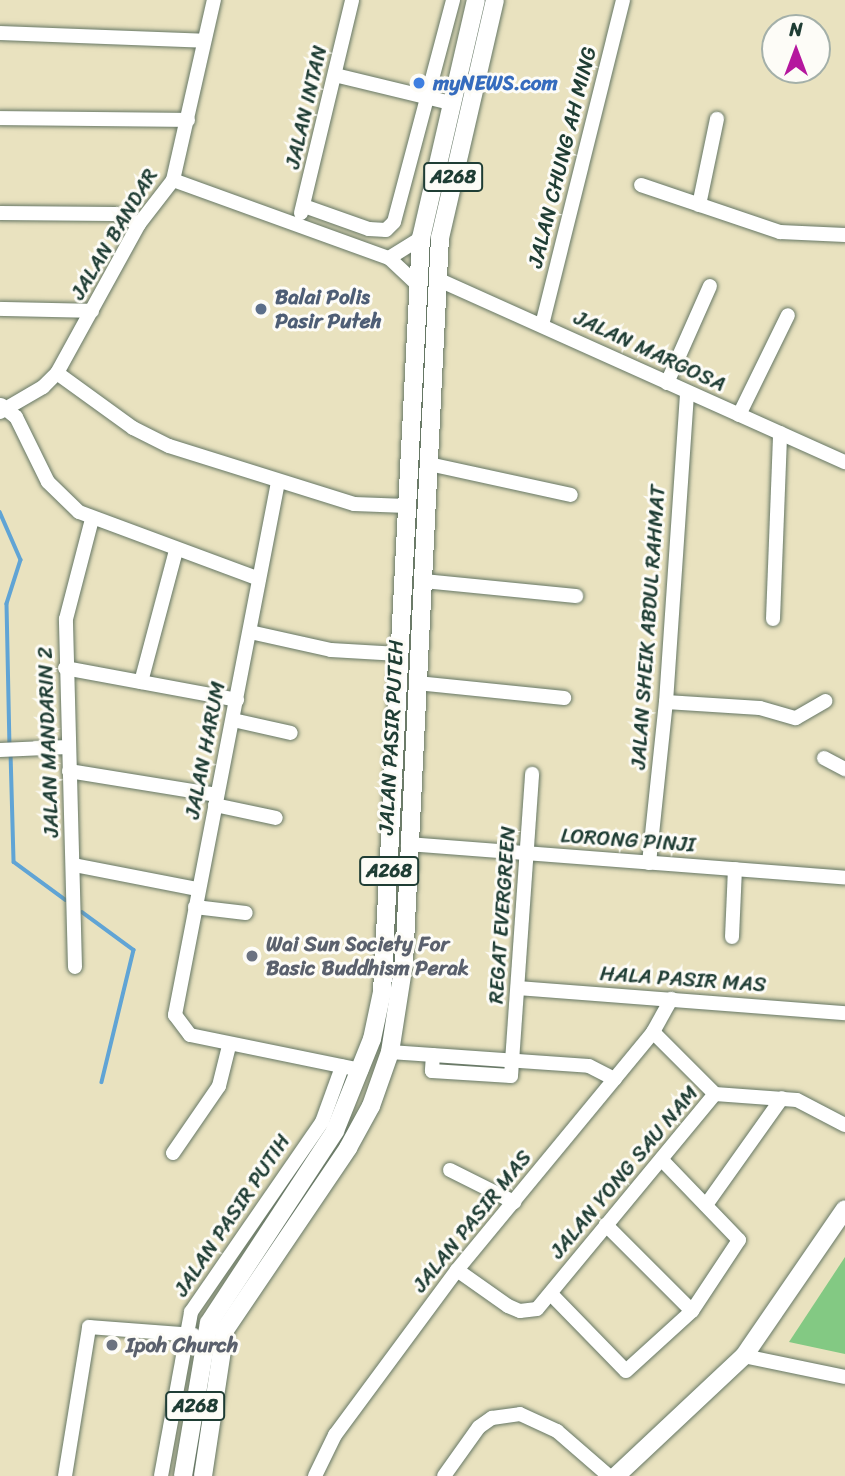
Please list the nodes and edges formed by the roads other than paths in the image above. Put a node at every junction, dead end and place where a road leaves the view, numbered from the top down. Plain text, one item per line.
1 (214, 0) edge
2 (352, 0) edge
3 (453, 0) edge
4 (476, 0) edge
5 (495, 0) edge
6 (623, 0) edge
7 (0, 33) edge
8 (204, 41) junction
9 (335, 75) junction
10 (428, 98) junction
11 (452, 103) junction
12 (0, 118) edge
13 (717, 119) dead end
14 (188, 120) junction
15 (173, 180) junction
16 (641, 185) dead end
17 (699, 205) junction
18 (304, 206) junction
19 (0, 213) edge
20 (296, 223) junction
21 (139, 224) junction
22 (845, 235) edge
23 (421, 238) junction
24 (389, 258) junction
25 (437, 279) junction
26 (418, 285) junction
27 (710, 286) dead end
28 (0, 309) edge
29 (92, 311) junction
30 (788, 315) dead end
31 (542, 325) junction
32 (57, 373) junction
33 (667, 383) junction
34 (687, 394) junction
35 (2, 408) edge
36 (740, 415) junction
37 (780, 433) junction
38 (845, 462) edge
39 (429, 464) junction
40 (278, 482) junction
41 (571, 495) dead end
42 (407, 506) junction
43 (92, 519) junction
44 (176, 550) junction
45 (258, 579) junction
46 (423, 581) junction
47 (576, 596) dead end
48 (773, 619) dead end
49 (250, 632) junction
50 (399, 654) junction
51 (65, 668) junction
52 (141, 682) junction
53 (416, 683) junction
54 (564, 698) dead end
55 (237, 700) junction
56 (825, 701) dead end
57 (666, 702) junction
58 (233, 720) junction
59 (291, 733) dead end
60 (68, 747) junction
61 (1, 750) edge
62 (824, 758) dead end
63 (845, 769) edge
64 (69, 771) junction
65 (532, 774) dead end
66 (216, 800) junction
67 (276, 818) dead end
68 (408, 845) junction
69 (530, 854) junction
70 (649, 863) junction
71 (74, 865) junction
72 (735, 869) junction
73 (845, 878) edge
74 (198, 889) junction
75 (195, 907) junction
76 (246, 913) dead end
77 (732, 937) dead end
78 (75, 967) dead end
79 (518, 988) junction
80 (671, 999) junction
81 (845, 1013) edge
82 (653, 1032) junction
83 (229, 1046) junction
84 (390, 1052) junction
85 (512, 1060) junction
86 (342, 1067) junction
87 (361, 1070) junction
88 (615, 1079) junction
89 (715, 1094) junction
90 (782, 1098) junction
91 (845, 1125) edge
92 (173, 1153) dead end
93 (662, 1160) junction
94 (450, 1170) dead end
95 (514, 1202) junction
96 (706, 1205) junction
97 (845, 1209) edge
98 (256, 1215) junction
99 (606, 1225) junction
100 (273, 1226) junction
101 (457, 1270) junction
102 (257, 1281) junction
103 (551, 1294) junction
104 (692, 1311) junction
105 (186, 1334) junction
106 (206, 1336) junction
107 (744, 1356) junction
108 (845, 1377) edge
109 (65, 1476) edge
110 (160, 1476) edge
111 (183, 1476) edge
112 (203, 1476) edge
113 (315, 1476) edge
114 (444, 1476) edge
115 (609, 1476) edge
116 (616, 1476) edge

1 - 8 street, JALAN BANDAR
2 - 9 street, JALAN INTAN
3 - 10 street
4 - 11 main road, JALAN PASIR PUTEH / A268
5 - 25 main road, JALAN PASIR PUTEH / A268
6 - 31 street, JALAN CHUNG AH MING
7 - 8 street
8 - 14 street, JALAN BANDAR
9 - 10 street
9 - 18 street, JALAN INTAN
10 - 11 street
10 - 18 street
11 - 23 main road, JALAN PASIR PUTEH / A268
12 - 14 street
13 - 17 street
14 - 15 street, JALAN BANDAR
15 - 20 street
15 - 21 street, JALAN BANDAR
16 - 17 street
17 - 22 street
18 - 20 street, JALAN INTAN
19 - 21 street
20 - 24 street
21 - 29 street, JALAN BANDAR
23 - 24 street
23 - 26 main road, JALAN PASIR PUTEH / A268
24 - 26 street
25 - 31 street, JALAN MARGOSA
25 - 39 main road, JALAN PASIR PUTEH / A268
26 - 42 main road, JALAN PASIR PUTEH / A268
27 - 33 street
28 - 29 street
29 - 32 street, JALAN BANDAR
30 - 36 street
31 - 33 street, JALAN MARGOSA
32 - 35 street, JALAN BANDAR
32 - 40 street
33 - 34 street, JALAN MARGOSA
34 - 36 street, JALAN MARGOSA
34 - 57 street, JALAN SHEIK ABDUL RAHMAT
35 - 43 street
36 - 37 street, JALAN MARGOSA
37 - 38 street, JALAN MARGOSA
37 - 48 street
39 - 41 street
39 - 46 main road, JALAN PASIR PUTEH / A268
40 - 42 street
40 - 45 street, JALAN HARUM
42 - 50 main road, JALAN PASIR PUTEH / A268
43 - 44 street
43 - 51 street, JALAN MANDARIN 2
44 - 45 street
44 - 52 street
45 - 49 street, JALAN HARUM
46 - 47 street
46 - 53 main road, JALAN PASIR PUTEH / A268
49 - 50 street
49 - 55 street, JALAN HARUM
50 - 87 main road, JALAN PASIR PUTEH / A268
51 - 52 street
51 - 60 street, JALAN MANDARIN 2
52 - 55 street
53 - 54 street
53 - 68 main road, JALAN PASIR PUTEH / A268
55 - 58 street, JALAN HARUM
56 - 57 street
57 - 70 street, JALAN SHEIK ABDUL RAHMAT
58 - 59 street
58 - 66 street, JALAN HARUM
60 - 61 street
60 - 64 street, JALAN MANDARIN 2
62 - 63 street
64 - 66 street
64 - 71 street, JALAN MANDARIN 2
65 - 69 street, REGAT EVERGREEN
66 - 67 street
66 - 74 street, JALAN HARUM
68 - 69 street, LORONG PINJI
68 - 84 main road, JALAN PASIR PUTEH / A268
69 - 70 street, LORONG PINJI
69 - 79 street, REGAT EVERGREEN
70 - 72 street, LORONG PINJI
71 - 74 street
71 - 78 street, JALAN MANDARIN 2
72 - 73 street, LORONG PINJI
72 - 77 street
74 - 75 street, JALAN HARUM
75 - 76 street
75 - 83 street, JALAN HARUM
79 - 80 street, HALA PASIR MAS
79 - 85 street, REGAT EVERGREEN
80 - 81 street, HALA PASIR MAS
80 - 82 street, JALAN PASIR MAS
82 - 88 street, JALAN PASIR MAS
82 - 89 street
83 - 86 street
83 - 92 street
84 - 85 street
84 - 102 main road, JALAN PASIR PUTEH / A268
85 - 88 street
86 - 87 street
86 - 98 street, JALAN PASIR PUTIH
87 - 100 main road, JALAN PASIR PUTEH / A268
88 - 95 street, JALAN PASIR MAS
89 - 90 street, JALAN YONG SAU NAM
89 - 93 street, JALAN YONG SAU NAM
90 - 91 street, JALAN YONG SAU NAM
90 - 96 street
93 - 96 street
93 - 99 street, JALAN YONG SAU NAM
94 - 95 street
95 - 101 street, JALAN PASIR MAS
96 - 104 street
97 - 107 main road
98 - 100 street
98 - 105 street, JALAN PASIR PUTIH
99 - 103 street, JALAN YONG SAU NAM
99 - 104 street
100 - 106 main road, JALAN PASIR PUTEH / A268
101 - 103 street, JALAN YONG SAU NAM
101 - 113 street, JALAN PASIR MAS
102 - 106 main road
102 - 112 main road, JALAN PASIR PUTEH / A268
103 - 104 street
105 - 106 street
105 - 109 street
105 - 110 street, JALAN PASIR PUTIH
106 - 111 main road, JALAN PASIR PUTEH / A268
107 - 108 street
107 - 116 main road
114 - 115 street

